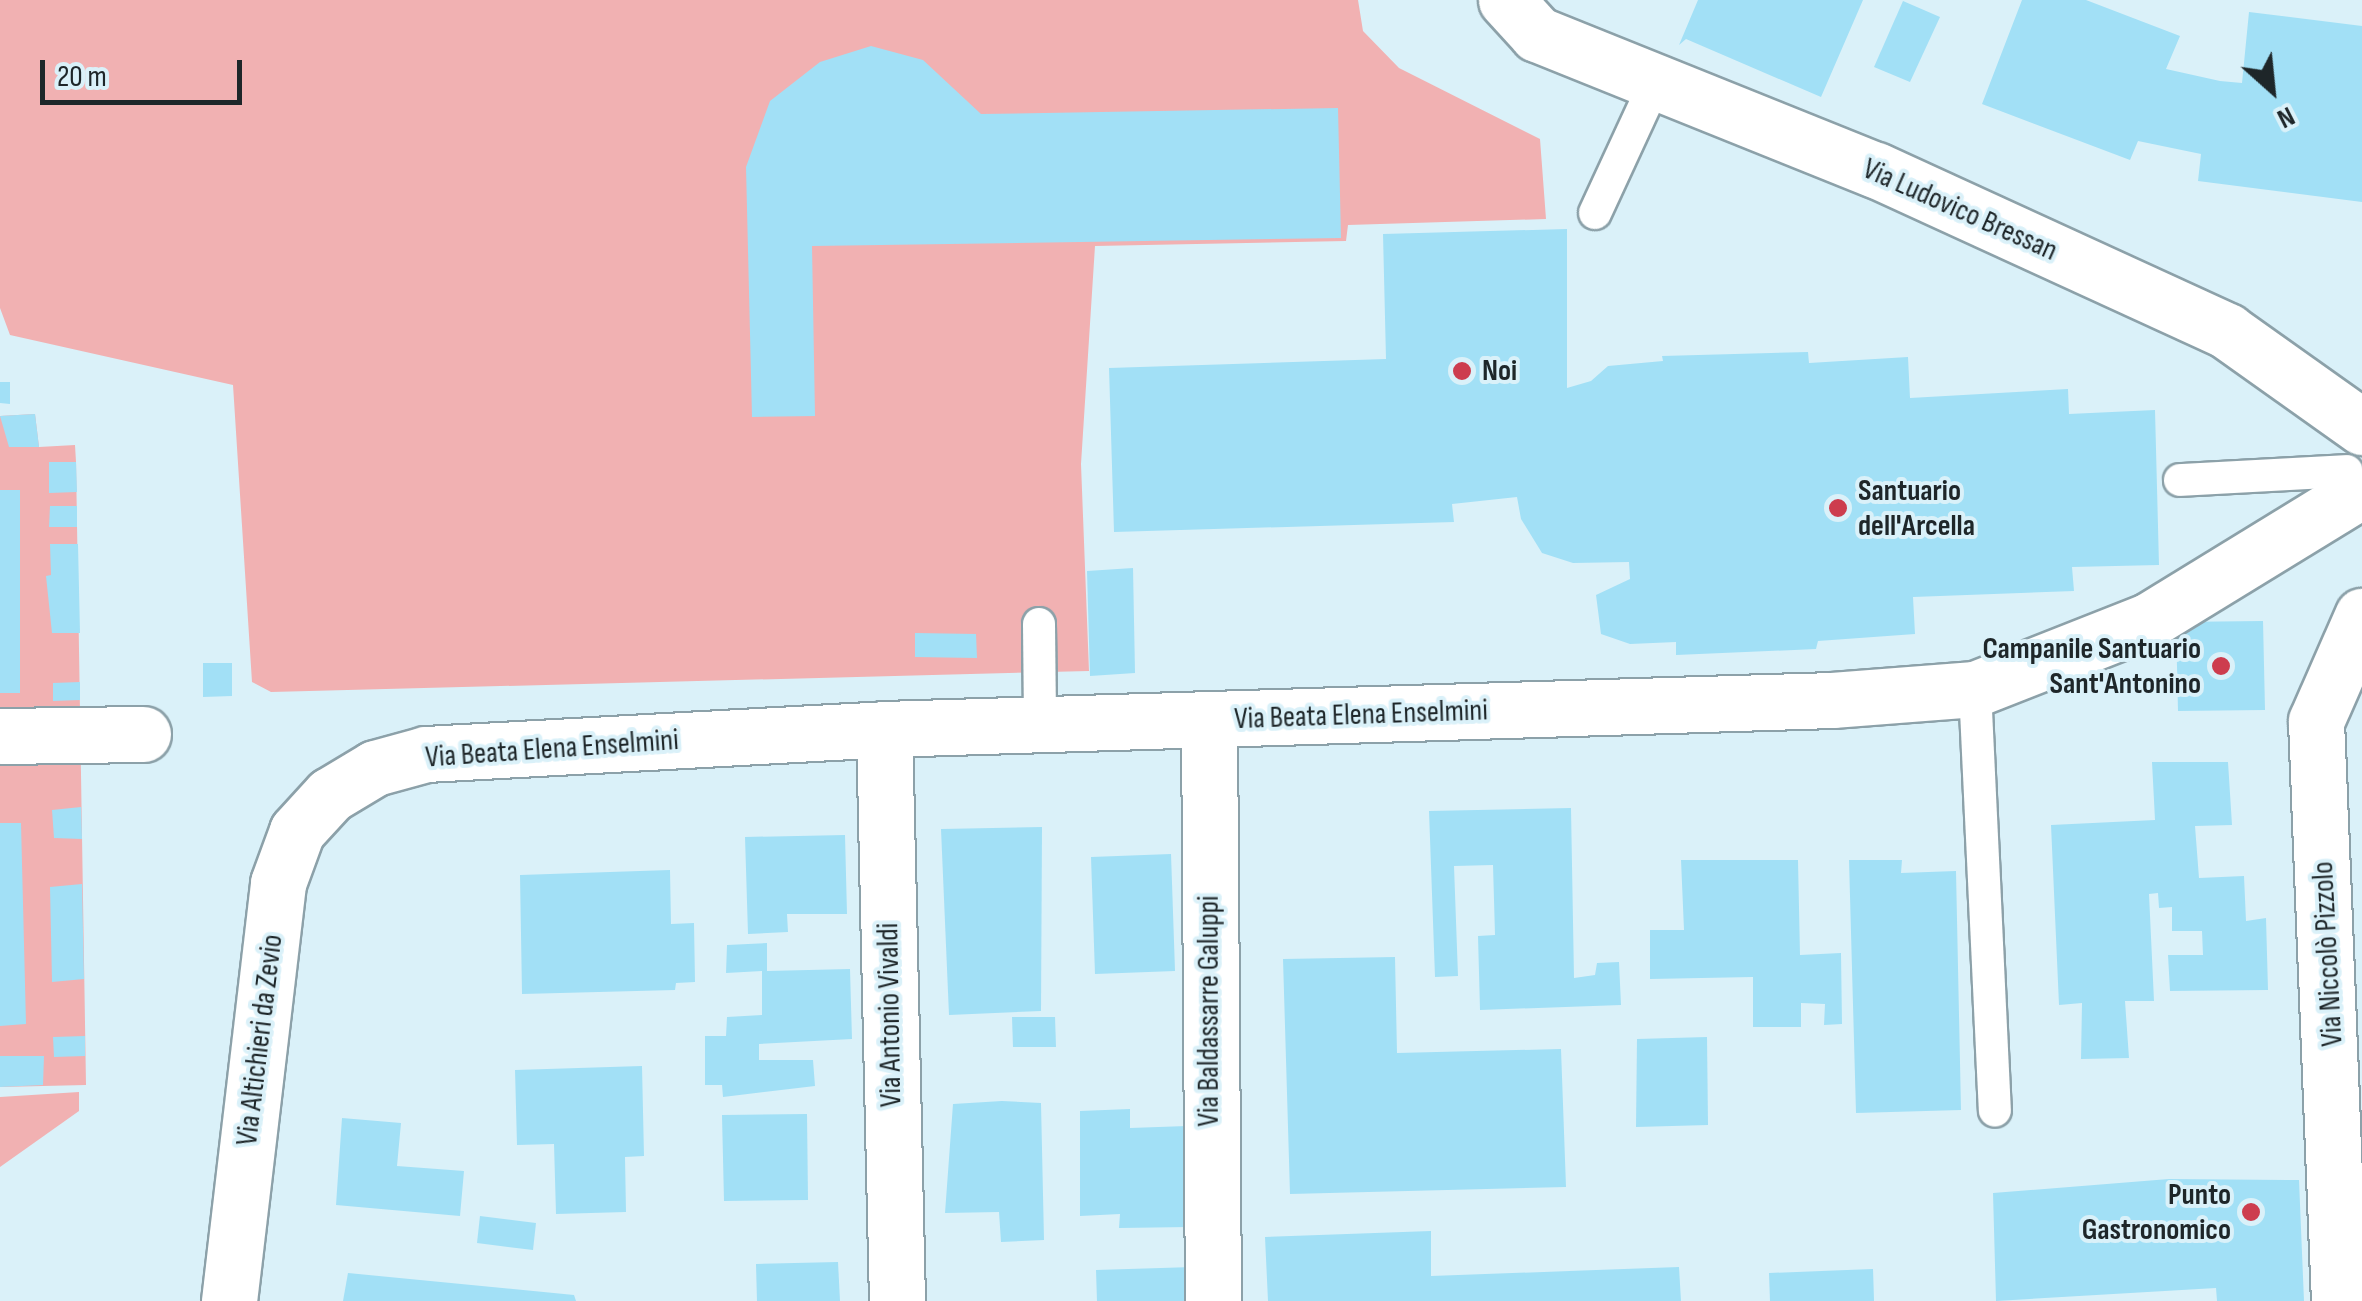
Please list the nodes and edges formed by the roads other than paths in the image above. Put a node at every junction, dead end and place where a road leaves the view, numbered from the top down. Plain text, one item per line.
1 (1522, 17) edge
2 (1656, 81) junction
3 (1595, 213) dead end
4 (2357, 466) edge
5 (2180, 480) dead end
6 (2362, 616) edge
7 (1038, 624) dead end
8 (1975, 689) junction
9 (1209, 720) junction
10 (1040, 725) junction
11 (884, 729) junction
12 (143, 734) dead end
13 (0, 736) edge
14 (330, 795) joint
15 (2347, 1022) edge
16 (1995, 1111) dead end
17 (229, 1301) edge
18 (896, 1301) edge
19 (1213, 1301) edge
20 (2340, 1301) edge

1 - 2 street, Via Ludovico Bressan
2 - 3 lane
2 - 4 street, Via Ludovico Bressan
4 - 5 lane
4 - 8 street, Via Beata Elena Enselmini
6 - 15 street, Via Niccolò Pizzolo
7 - 10 lane
8 - 9 street, Via Beata Elena Enselmini
8 - 16 lane
9 - 10 street, Via Beata Elena Enselmini
9 - 19 street, Via Baldassarre Galuppi
10 - 11 street, Via Beata Elena Enselmini
11 - 14 street, Via Beata Elena Enselmini
11 - 18 street, Via Antonio Vivaldi
12 - 13 street
14 - 17 street, Via Altichieri da Zevio
15 - 20 street, Via Niccolò Pizzolo

